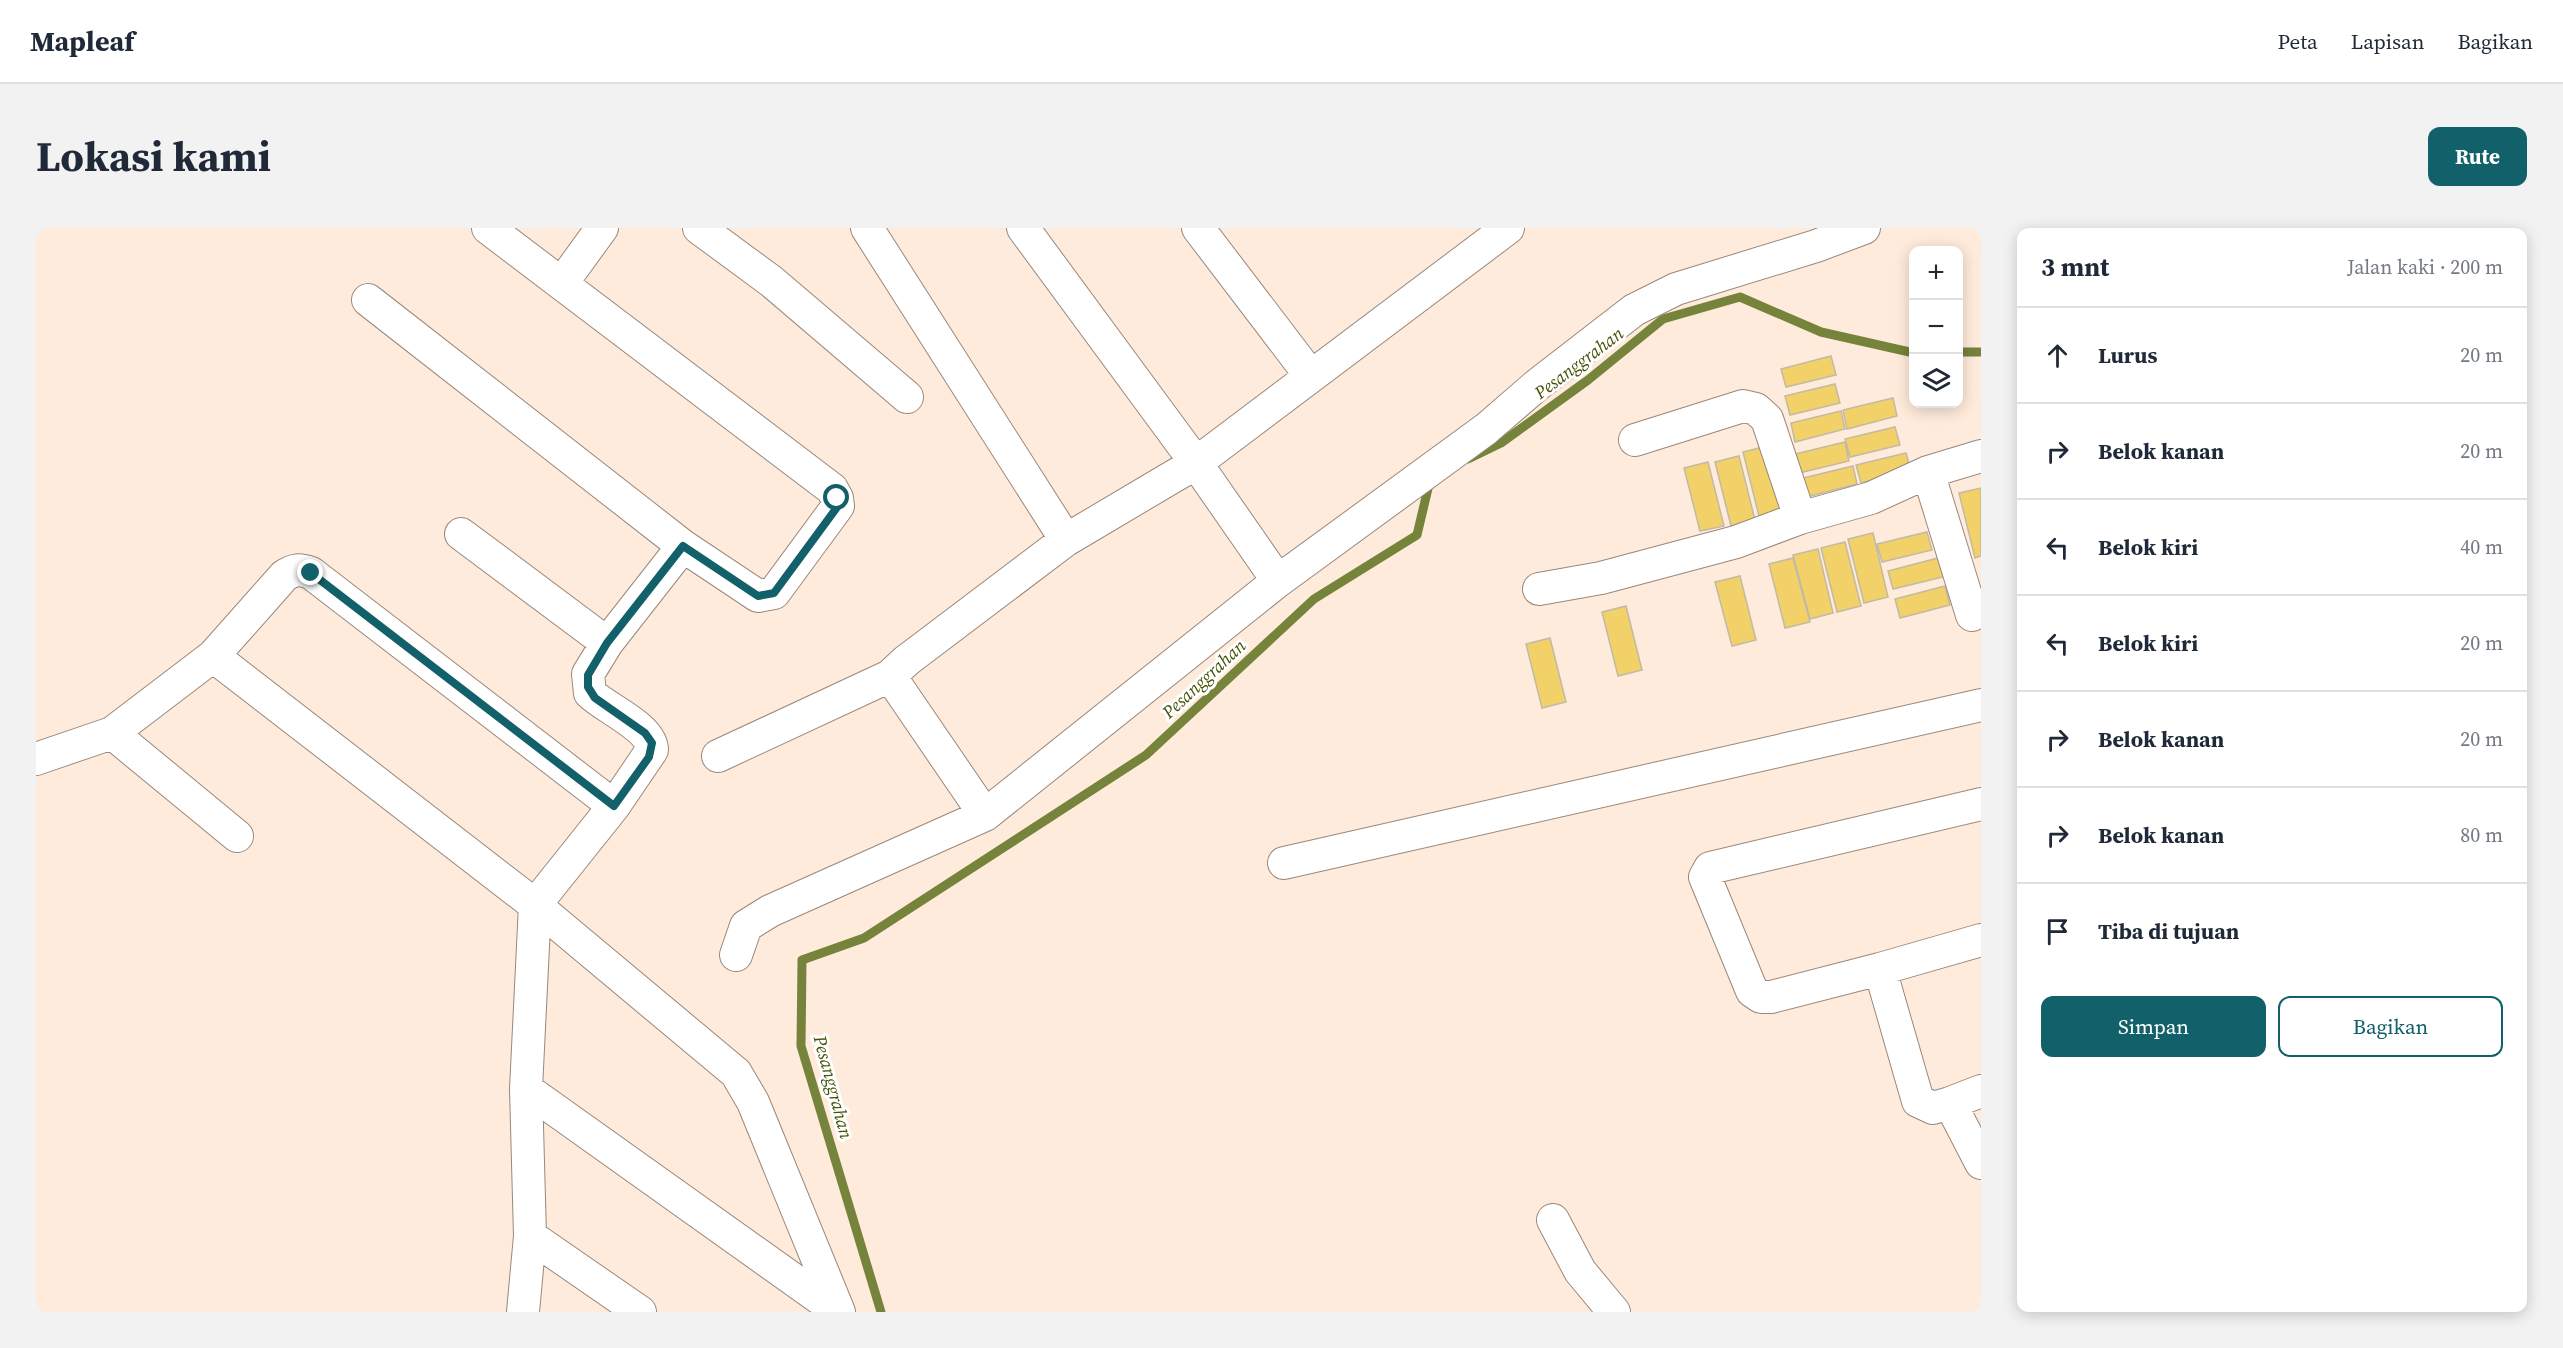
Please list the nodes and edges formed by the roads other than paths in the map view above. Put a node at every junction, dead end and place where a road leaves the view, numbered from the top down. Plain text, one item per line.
1 (488, 228) edge
2 (602, 228) edge
3 (699, 228) edge
4 (867, 228) edge
5 (1023, 228) edge
6 (1508, 228) edge
7 (1864, 228) edge
8 (1208, 232) edge
9 (1812, 237) edge
10 (562, 283) junction
11 (368, 300) dead end
12 (1310, 375) junction
13 (907, 397) dead end
14 (1635, 440) dead end
15 (1981, 456) edge
16 (1196, 463) junction
17 (1928, 472) junction
18 (1800, 518) junction
19 (461, 534) dead end
20 (1066, 540) junction
21 (683, 546) junction
22 (1278, 581) junction
23 (1539, 589) dead end
24 (1972, 615) dead end
25 (607, 643) junction
26 (213, 657) junction
27 (890, 676) junction
28 (1981, 705) edge
29 (112, 733) junction
30 (718, 756) dead end
31 (36, 759) edge
32 (1981, 804) edge
33 (614, 806) junction
34 (985, 815) junction
35 (237, 836) dead end
36 (1284, 863) dead end
37 (535, 905) junction
38 (1981, 940) edge
39 (736, 955) dead end
40 (1880, 969) junction
41 (526, 1089) junction
42 (1981, 1091) edge
43 (1950, 1103) junction
44 (1981, 1164) edge
45 (1552, 1220) dead end
46 (530, 1236) junction
47 (523, 1312) edge
48 (640, 1312) edge
49 (839, 1312) edge
50 (1614, 1312) edge

1 - 10 street
2 - 10 street
3 - 13 street
4 - 20 street
5 - 16 street
6 - 12 street
7 - 9 street
8 - 12 street
9 - 22 street
10 - 21 street
11 - 21 street
12 - 16 street
14 - 18 street
15 - 17 street
16 - 20 street
16 - 22 street
17 - 18 street
17 - 24 street
18 - 23 street
19 - 25 street
20 - 27 street
21 - 25 street
22 - 34 street
25 - 33 street
26 - 29 street
26 - 33 street
26 - 37 street
27 - 30 street
27 - 34 street
28 - 36 street
29 - 31 street
29 - 35 street
32 - 40 street
33 - 37 street
34 - 39 street
37 - 41 street
37 - 49 street
38 - 40 street
40 - 43 street
41 - 46 street
41 - 49 street
42 - 43 street
43 - 44 street
45 - 50 street
46 - 47 street
46 - 48 street

